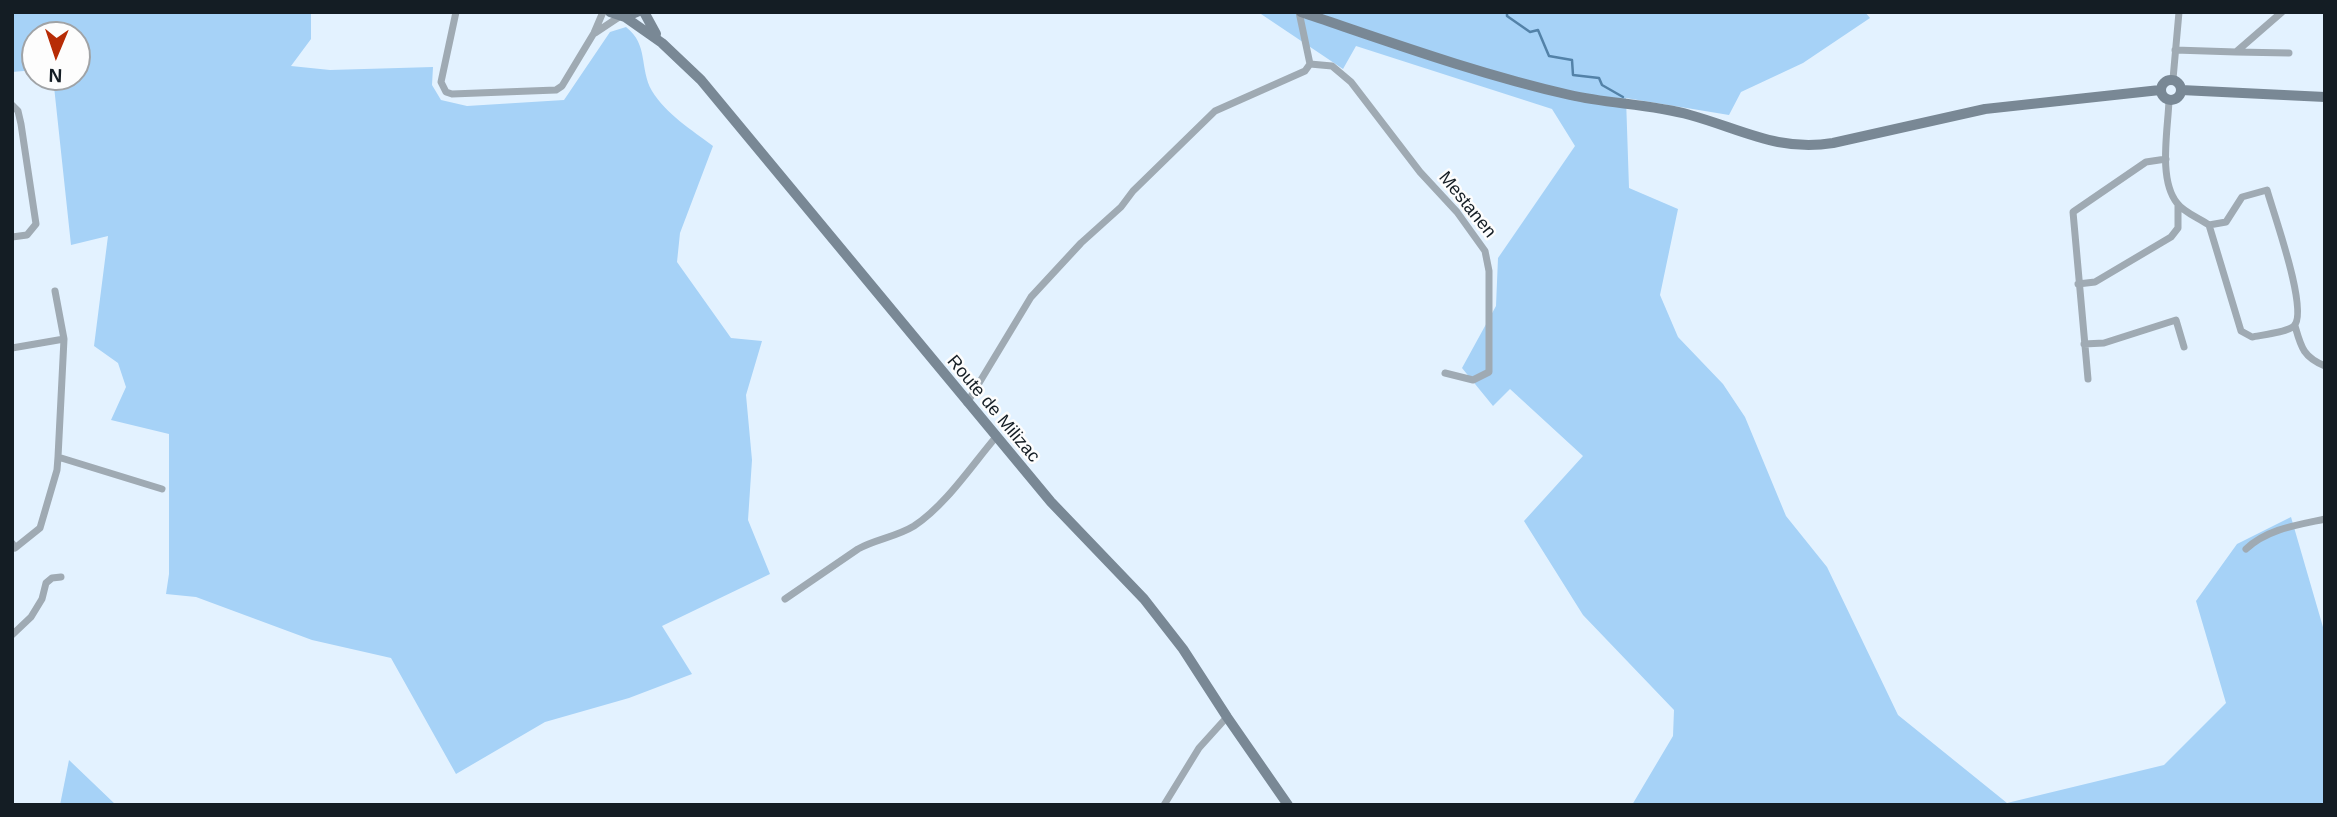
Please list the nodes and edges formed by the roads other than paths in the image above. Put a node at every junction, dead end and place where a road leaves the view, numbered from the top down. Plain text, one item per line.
1 (456, 12) edge
2 (603, 12) edge
3 (637, 12) edge
4 (644, 12) edge
5 (1300, 12) edge
6 (2179, 12) edge
7 (2282, 12) edge
8 (618, 15) edge
9 (594, 33) junction
10 (663, 43) junction
11 (2175, 50) junction
12 (2235, 52) junction
13 (2289, 53) dead end
14 (1310, 64) junction
15 (2173, 79) junction
16 (2160, 90) junction
17 (2181, 90) junction
18 (2325, 97) edge
19 (2169, 100) junction
20 (12, 105) edge
21 (2166, 159) junction
22 (2178, 206) junction
23 (2209, 225) junction
24 (12, 237) edge
25 (2078, 284) junction
26 (55, 291) dead end
27 (2294, 326) junction
28 (64, 339) junction
29 (2084, 344) junction
30 (2184, 347) dead end
31 (12, 348) edge
32 (2325, 366) edge
33 (1445, 373) dead end
34 (2088, 379) dead end
35 (967, 403) junction
36 (996, 437) junction
37 (58, 457) junction
38 (162, 489) dead end
39 (2325, 519) edge
40 (14, 545) edge
41 (2246, 550) dead end
42 (61, 577) dead end
43 (785, 599) dead end
44 (12, 635) edge
45 (1227, 717) junction
46 (1164, 805) edge
47 (1288, 805) edge

1 - 9 street
2 - 9 street
3 - 8 street
4 - 10 street, Route de Milizac
5 - 14 street
5 - 16 street
6 - 11 street
7 - 12 street
8 - 9 street
8 - 10 street, Route de Milizac
10 - 35 street, Route de Milizac
11 - 12 street
11 - 15 street
12 - 13 street
14 - 33 street, Mestanen
14 - 35 street
15 - 16 street
15 - 17 street
16 - 19 street
17 - 18 street
17 - 19 street
19 - 21 street
20 - 24 street
21 - 22 street
21 - 25 street
22 - 23 street
22 - 25 street
23 - 27 street
23 - 27 street
25 - 29 street
26 - 28 street
27 - 32 street
28 - 31 street
28 - 37 street
29 - 30 street
29 - 34 street
35 - 36 street, Route de Milizac
36 - 43 street
36 - 45 street, Route de Milizac
37 - 38 street
37 - 40 street
39 - 41 street
42 - 44 street
45 - 46 street
45 - 47 street, Route de Milizac

